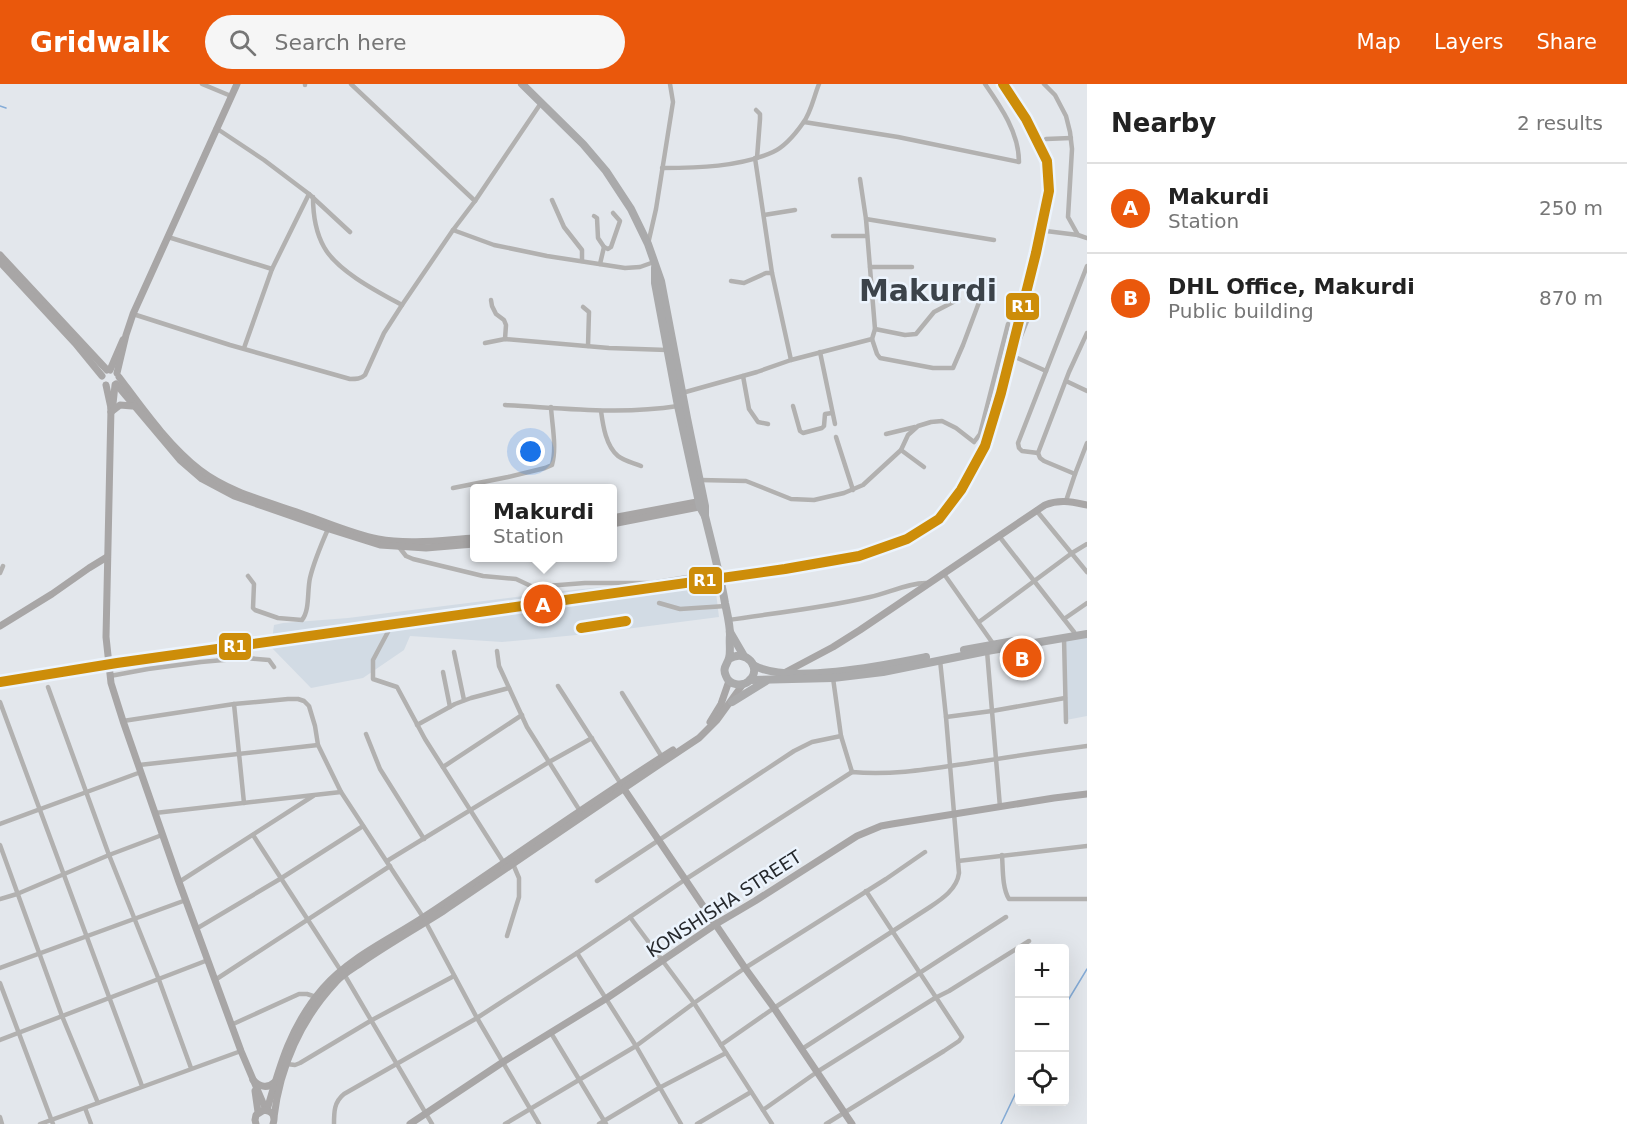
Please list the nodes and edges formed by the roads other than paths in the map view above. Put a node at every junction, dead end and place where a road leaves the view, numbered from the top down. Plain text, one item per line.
1 (202, 84) edge
2 (237, 84) edge
3 (351, 84) edge
4 (522, 84) edge
5 (670, 84) edge
6 (819, 84) edge
7 (986, 84) edge
8 (1044, 84) edge
9 (231, 96) junction
10 (541, 102) junction
11 (756, 110) dead end
12 (804, 122) junction
13 (216, 128) junction
14 (1071, 138) junction
15 (1046, 139) dead end
16 (756, 158) junction
17 (662, 168) junction
18 (860, 179) dead end
19 (311, 195) junction
20 (552, 200) dead end
21 (475, 201) junction
22 (795, 210) dead end
23 (613, 213) dead end
24 (764, 215) junction
25 (594, 216) dead end
26 (866, 219) junction
27 (453, 230) junction
28 (1046, 231) dead end
29 (350, 232) dead end
30 (1078, 235) junction
31 (833, 236) dead end
32 (867, 236) junction
33 (168, 237) junction
34 (1087, 238) edge
35 (994, 240) dead end
36 (648, 244) junction
37 (604, 247) junction
38 (0, 255) edge
39 (582, 261) junction
40 (0, 262) edge
41 (600, 264) junction
42 (654, 265) junction
43 (1087, 266) edge
44 (870, 267) junction
45 (912, 267) dead end
46 (272, 269) junction
47 (772, 273) junction
48 (987, 280) dead end
49 (731, 281) dead end
50 (959, 299) dead end
51 (491, 300) dead end
52 (1035, 301) dead end
53 (402, 305) junction
54 (583, 307) dead end
55 (133, 314) junction
56 (1008, 324) dead end
57 (875, 329) junction
58 (1087, 333) edge
59 (505, 339) junction
60 (872, 339) junction
61 (484, 342) dead end
62 (588, 346) junction
63 (244, 348) junction
64 (667, 350) junction
65 (820, 352) junction
66 (791, 360) junction
67 (1046, 371) junction
68 (743, 376) junction
69 (112, 377) junction
70 (1065, 381) junction
71 (679, 391) junction
72 (1087, 391) edge
73 (505, 405) dead end
74 (132, 406) junction
75 (678, 406) junction
76 (793, 406) dead end
77 (551, 407) junction
78 (111, 410) junction
79 (601, 411) junction
80 (832, 413) junction
81 (768, 424) dead end
82 (835, 424) dead end
83 (918, 426) junction
84 (687, 432) junction
85 (885, 434) dead end
86 (836, 436) dead end
87 (1087, 443) edge
88 (901, 450) junction
89 (1038, 453) junction
90 (641, 466) dead end
91 (924, 467) dead end
92 (1075, 474) junction
93 (700, 480) junction
94 (470, 484) edge
95 (471, 484) edge
96 (453, 488) dead end
97 (853, 490) junction
98 (1066, 501) junction
99 (702, 504) junction
100 (1087, 505) edge
101 (1036, 510) junction
102 (617, 517) edge
103 (617, 523) edge
104 (328, 529) junction
105 (999, 536) junction
106 (470, 538) edge
107 (470, 544) edge
108 (1087, 544) edge
109 (399, 547) junction
110 (1072, 553) junction
111 (107, 557) junction
112 (3, 566) dead end
113 (719, 572) junction
114 (1087, 572) edge
115 (0, 573) edge
116 (944, 574) junction
117 (248, 576) dead end
118 (1035, 581) junction
119 (929, 583) junction
120 (659, 603) dead end
121 (1087, 603) edge
122 (726, 606) junction
123 (1064, 619) junction
124 (728, 620) junction
125 (979, 622) junction
126 (0, 626) edge
127 (390, 628) dead end
128 (1087, 629) edge
129 (730, 631) junction
130 (1074, 632) junction
131 (1087, 634) edge
132 (1064, 638) junction
133 (994, 645) junction
134 (497, 651) dead end
135 (987, 651) junction
136 (454, 652) dead end
137 (744, 656) junction
138 (729, 659) junction
139 (940, 660) junction
140 (753, 665) junction
141 (274, 666) dead end
142 (443, 672) dead end
143 (784, 673) junction
144 (110, 676) junction
145 (833, 678) junction
146 (768, 680) junction
147 (729, 681) junction
148 (747, 682) junction
149 (558, 686) dead end
150 (48, 687) dead end
151 (509, 688) junction
152 (622, 693) dead end
153 (1065, 698) junction
154 (464, 700) junction
155 (0, 702) edge
156 (732, 702) junction
157 (234, 704) junction
158 (450, 706) junction
159 (992, 711) junction
160 (522, 715) junction
161 (946, 717) junction
162 (123, 721) junction
163 (1066, 722) dead end
164 (417, 725) junction
165 (366, 734) dead end
166 (841, 736) junction
167 (592, 738) junction
168 (318, 745) junction
169 (1087, 746) edge
170 (239, 755) junction
171 (662, 757) junction
172 (996, 758) junction
173 (549, 762) junction
174 (951, 766) junction
175 (443, 767) junction
176 (140, 768) junction
177 (852, 772) junction
178 (622, 787) junction
179 (87, 792) junction
180 (340, 792) junction
181 (316, 794) junction
182 (1087, 794) edge
183 (244, 803) junction
184 (1000, 807) junction
185 (39, 809) junction
186 (471, 811) junction
187 (580, 811) junction
188 (155, 813) junction
189 (954, 814) junction
190 (0, 824) edge
191 (363, 826) junction
192 (253, 835) junction
193 (162, 836) junction
194 (424, 839) junction
195 (658, 840) junction
196 (0, 845) edge
197 (1087, 846) edge
198 (925, 852) dead end
199 (109, 855) junction
200 (1002, 855) junction
201 (958, 861) junction
202 (504, 863) junction
203 (388, 864) junction
204 (513, 864) junction
205 (64, 874) junction
206 (280, 879) junction
207 (686, 879) junction
208 (597, 881) dead end
209 (179, 882) junction
210 (866, 891) junction
211 (17, 894) junction
212 (0, 899) edge
213 (1087, 899) edge
214 (186, 900) junction
215 (630, 917) junction
216 (1006, 917) dead end
217 (134, 918) junction
218 (309, 920) junction
219 (425, 920) junction
220 (716, 924) junction
221 (196, 929) junction
222 (893, 932) junction
223 (86, 936) junction
224 (507, 936) dead end
225 (1029, 941) dead end
226 (39, 952) junction
227 (577, 953) junction
228 (208, 960) junction
229 (663, 961) junction
230 (0, 968) edge
231 (745, 968) junction
232 (342, 973) junction
233 (919, 973) junction
234 (454, 976) junction
235 (159, 980) junction
236 (215, 980) junction
237 (0, 983) edge
238 (316, 997) junction
239 (607, 998) junction
240 (935, 998) junction
241 (109, 999) junction
242 (694, 1003) junction
243 (774, 1008) junction
244 (62, 1016) junction
245 (477, 1018) junction
246 (372, 1020) junction
247 (231, 1024) junction
248 (19, 1033) junction
249 (551, 1033) junction
250 (0, 1040) edge
251 (721, 1045) junction
252 (636, 1046) junction
253 (802, 1049) junction
254 (241, 1051) junction
255 (726, 1053) junction
256 (503, 1062) junction
257 (396, 1063) junction
258 (287, 1064) junction
259 (191, 1068) junction
260 (818, 1072) junction
261 (579, 1080) junction
262 (254, 1083) junction
263 (275, 1083) junction
264 (142, 1086) junction
265 (659, 1088) junction
266 (751, 1092) junction
267 (98, 1103) junction
268 (85, 1108) junction
269 (531, 1109) junction
270 (763, 1110) junction
271 (264, 1111) junction
272 (844, 1112) junction
273 (426, 1114) junction
274 (0, 1117) edge
275 (52, 1122) edge
276 (274, 1122) edge
277 (603, 1123) edge
278 (2, 1124) edge
279 (40, 1124) edge
280 (91, 1124) edge
281 (255, 1124) edge
282 (334, 1124) edge
283 (410, 1124) edge
284 (432, 1124) edge
285 (505, 1124) edge
286 (539, 1124) edge
287 (681, 1124) edge
288 (697, 1124) edge
289 (772, 1124) edge
290 (826, 1124) edge
291 (852, 1124) edge

1 - 9 street
2 - 9 street
3 - 21 street
4 - 10 main road
5 - 17 street
6 - 12 street
7 - 12 street
8 - 14 street
9 - 13 street
10 - 21 street
10 - 36 main road
11 - 16 street
12 - 16 street
13 - 19 street
13 - 33 street
14 - 15 street
14 - 30 street
16 - 17 street
16 - 24 street
17 - 36 street
18 - 26 street
19 - 29 street
19 - 46 street
19 - 53 street
20 - 39 street
21 - 27 street
22 - 24 street
23 - 37 street
24 - 47 street
25 - 37 street
26 - 32 street
26 - 35 street
27 - 39 street
27 - 53 street
28 - 30 street
30 - 34 street
31 - 32 street
32 - 44 street
33 - 46 street
33 - 55 street
36 - 42 main road
37 - 41 street
38 - 69 street
39 - 41 street
40 - 69 street
41 - 42 street
42 - 64 main road
42 - 71 main road
43 - 67 street
44 - 45 street
44 - 57 street
46 - 63 street
47 - 49 street
47 - 66 street
48 - 60 street
50 - 57 street
51 - 59 street
52 - 67 street
53 - 63 street
54 - 62 street
55 - 63 street
55 - 69 street
56 - 83 street
57 - 60 street
58 - 70 street
59 - 61 street
59 - 62 street
60 - 65 street
62 - 64 street
64 - 71 main road
65 - 66 street
65 - 80 street
66 - 68 street
67 - 89 street
68 - 71 street
68 - 81 street
69 - 74 street
69 - 78 street
69 - 78 street
69 - 106 street
70 - 72 street
70 - 89 street
71 - 75 main road
71 - 84 main road
73 - 77 street
74 - 78 street
74 - 104 street
75 - 79 street
75 - 84 main road
76 - 80 street
77 - 79 street
77 - 95 street
78 - 111 street
79 - 90 street
80 - 82 street
83 - 85 street
83 - 88 street
84 - 93 main road
84 - 99 main road
86 - 97 street
87 - 92 street
88 - 91 street
88 - 97 street
89 - 92 street
92 - 98 street
93 - 97 street
93 - 99 main road
94 - 96 street
98 - 100 street
98 - 101 street
99 - 102 street
99 - 103 street
99 - 113 main road
101 - 105 street
101 - 110 street
104 - 109 street
104 - 117 street
105 - 116 street
105 - 118 street
107 - 109 street
108 - 110 street
109 - 113 street
110 - 114 street
110 - 118 street
111 - 126 street
111 - 144 street
112 - 115 street
113 - 122 main road
116 - 119 street
116 - 125 street
118 - 123 street
118 - 125 street
119 - 124 street
119 - 143 street
120 - 122 street
121 - 123 street
122 - 124 main road
123 - 130 street
124 - 129 main road
125 - 133 street
127 - 164 street
128 - 130 main road
129 - 137 main road
129 - 138 main road
130 - 133 main road
131 - 132 main road
132 - 135 main road
132 - 153 street
133 - 143 main road
134 - 151 street
135 - 139 main road
135 - 159 street
136 - 154 street
137 - 138 main road
137 - 140 main road
138 - 147 main road
139 - 145 main road
139 - 161 street
140 - 143 main road
140 - 148 main road
141 - 144 street
142 - 158 street
144 - 162 street
145 - 146 main road
145 - 166 street
146 - 148 main road
146 - 156 main road
147 - 148 main road
147 - 171 street
148 - 156 street
149 - 167 street
150 - 179 street
151 - 154 street
151 - 160 street
152 - 171 street
153 - 159 street
153 - 163 street
154 - 158 street
155 - 185 street
156 - 178 street
157 - 162 street
157 - 168 street
157 - 170 street
158 - 164 street
159 - 161 street
159 - 172 street
160 - 173 street
160 - 175 street
161 - 174 street
162 - 176 street
164 - 175 street
165 - 194 street
166 - 177 street
166 - 195 street
167 - 173 street
167 - 178 street
168 - 170 street
168 - 180 street
169 - 172 street
170 - 176 street
170 - 183 street
171 - 178 street
172 - 174 street
172 - 184 street
173 - 186 street
173 - 187 street
174 - 177 street
174 - 189 street
175 - 186 street
176 - 179 street
176 - 188 street
177 - 207 street
178 - 187 street
178 - 195 street
178 - 204 street
179 - 185 street
179 - 199 street
180 - 181 street
180 - 191 street
181 - 183 street
181 - 192 street
182 - 184 street, KONSHISHA STREET
183 - 188 street
184 - 189 street, KONSHISHA STREET
185 - 190 street
185 - 205 street
186 - 194 street
186 - 202 street
187 - 202 street
188 - 193 street
189 - 201 street
189 - 220 street, KONSHISHA STREET
191 - 203 street
191 - 206 street
192 - 206 street
192 - 209 street
193 - 199 street
193 - 209 street
194 - 203 street
195 - 207 street
195 - 208 street
196 - 211 street
197 - 200 street
198 - 210 street
199 - 205 street
199 - 217 street
200 - 201 street
200 - 213 street
201 - 222 street
202 - 219 street
203 - 218 street
203 - 219 street
204 - 219 street
204 - 224 street
205 - 211 street
205 - 223 street
206 - 218 street
206 - 221 street
207 - 215 street
207 - 220 street
209 - 214 street
210 - 222 street
210 - 231 street
211 - 212 street
211 - 226 street
214 - 217 street
214 - 221 street
215 - 227 street
215 - 229 street
216 - 233 street
217 - 223 street
217 - 235 street
218 - 232 street
218 - 236 street
219 - 232 street
219 - 234 street
220 - 229 street, KONSHISHA STREET
220 - 231 street
221 - 228 street
222 - 233 street
222 - 243 street
223 - 226 street
223 - 241 street
225 - 240 street
226 - 230 street
226 - 244 street
227 - 239 street
227 - 245 street
228 - 235 street
228 - 236 street
229 - 239 street, KONSHISHA STREET
229 - 242 street
231 - 242 street
231 - 243 street
232 - 238 street
232 - 246 street
232 - 258 street
233 - 240 street
233 - 253 street
234 - 245 street
234 - 246 street
235 - 241 street
235 - 259 street
236 - 247 street
237 - 248 street
238 - 247 street
238 - 263 street
239 - 249 street, KONSHISHA STREET
239 - 252 street
240 - 260 street
240 - 272 street
241 - 244 street
241 - 264 street
242 - 251 street
242 - 252 street
243 - 251 street
243 - 253 street
244 - 248 street
244 - 267 street
245 - 256 street
245 - 257 street
246 - 257 street
246 - 258 street
247 - 254 street
248 - 250 street
248 - 275 street
249 - 256 street, KONSHISHA STREET
249 - 261 street
251 - 255 street
252 - 261 street
252 - 265 street
253 - 260 street
254 - 259 street
254 - 262 street
255 - 265 street
255 - 266 street
256 - 269 street
256 - 273 street, KONSHISHA STREET
257 - 273 street
257 - 282 street
258 - 276 street
259 - 264 street
260 - 270 street
260 - 272 street
261 - 269 street
261 - 277 street
262 - 263 street
262 - 271 street
263 - 271 street
264 - 267 street
265 - 277 street
265 - 287 street
266 - 270 street
266 - 288 street
267 - 268 street
268 - 275 street
268 - 280 street
269 - 285 street
269 - 286 street
270 - 289 street
271 - 276 street
271 - 281 street
272 - 290 street
272 - 291 street
273 - 283 street, KONSHISHA STREET
273 - 284 street
274 - 278 street
275 - 279 street

